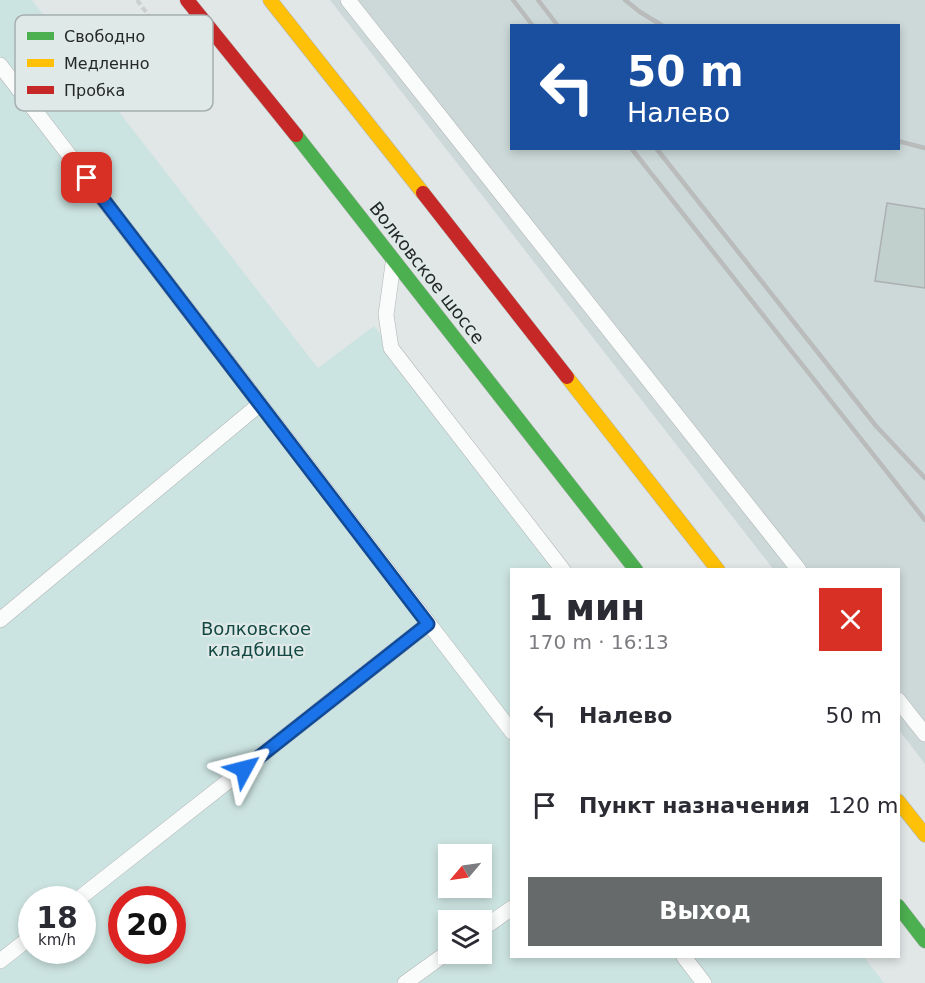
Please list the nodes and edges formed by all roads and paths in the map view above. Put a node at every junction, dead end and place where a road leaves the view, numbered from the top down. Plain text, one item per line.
1 (137, 0) edge
2 (187, 0) edge
3 (270, 0) edge
4 (348, 0) edge
5 (148, 15) edge
6 (199, 15) edge
7 (213, 32) edge
8 (0, 65) edge
9 (15, 85) edge
10 (35, 111) edge
11 (394, 261) junction
12 (260, 404) junction
13 (561, 568) edge
14 (634, 568) edge
15 (716, 568) edge
16 (797, 568) edge
17 (0, 620) edge
18 (428, 624) junction
19 (900, 703) edge
20 (510, 729) edge
21 (925, 734) edge
22 (900, 804) edge
23 (925, 835) edge
24 (95, 886) edge
25 (510, 909) edge
26 (900, 909) edge
27 (492, 922) edge
28 (925, 940) edge
29 (18, 947) edge
30 (685, 958) edge
31 (438, 959) edge
32 (0, 961) edge
33 (405, 983) edge
34 (704, 983) edge

1 - 5 path
2 - 6 main road, Волковское шоссе
3 - 15 main road
4 - 16 lane
7 - 11 main road, Волковское шоссе
8 - 9 lane
10 - 12 lane
11 - 13 lane
11 - 14 main road, Волковское шоссе
12 - 17 lane
12 - 18 lane
18 - 20 lane
18 - 24 lane
19 - 21 lane
22 - 23 main road
25 - 27 lane
26 - 28 main road
29 - 32 lane
30 - 34 lane
31 - 33 lane

